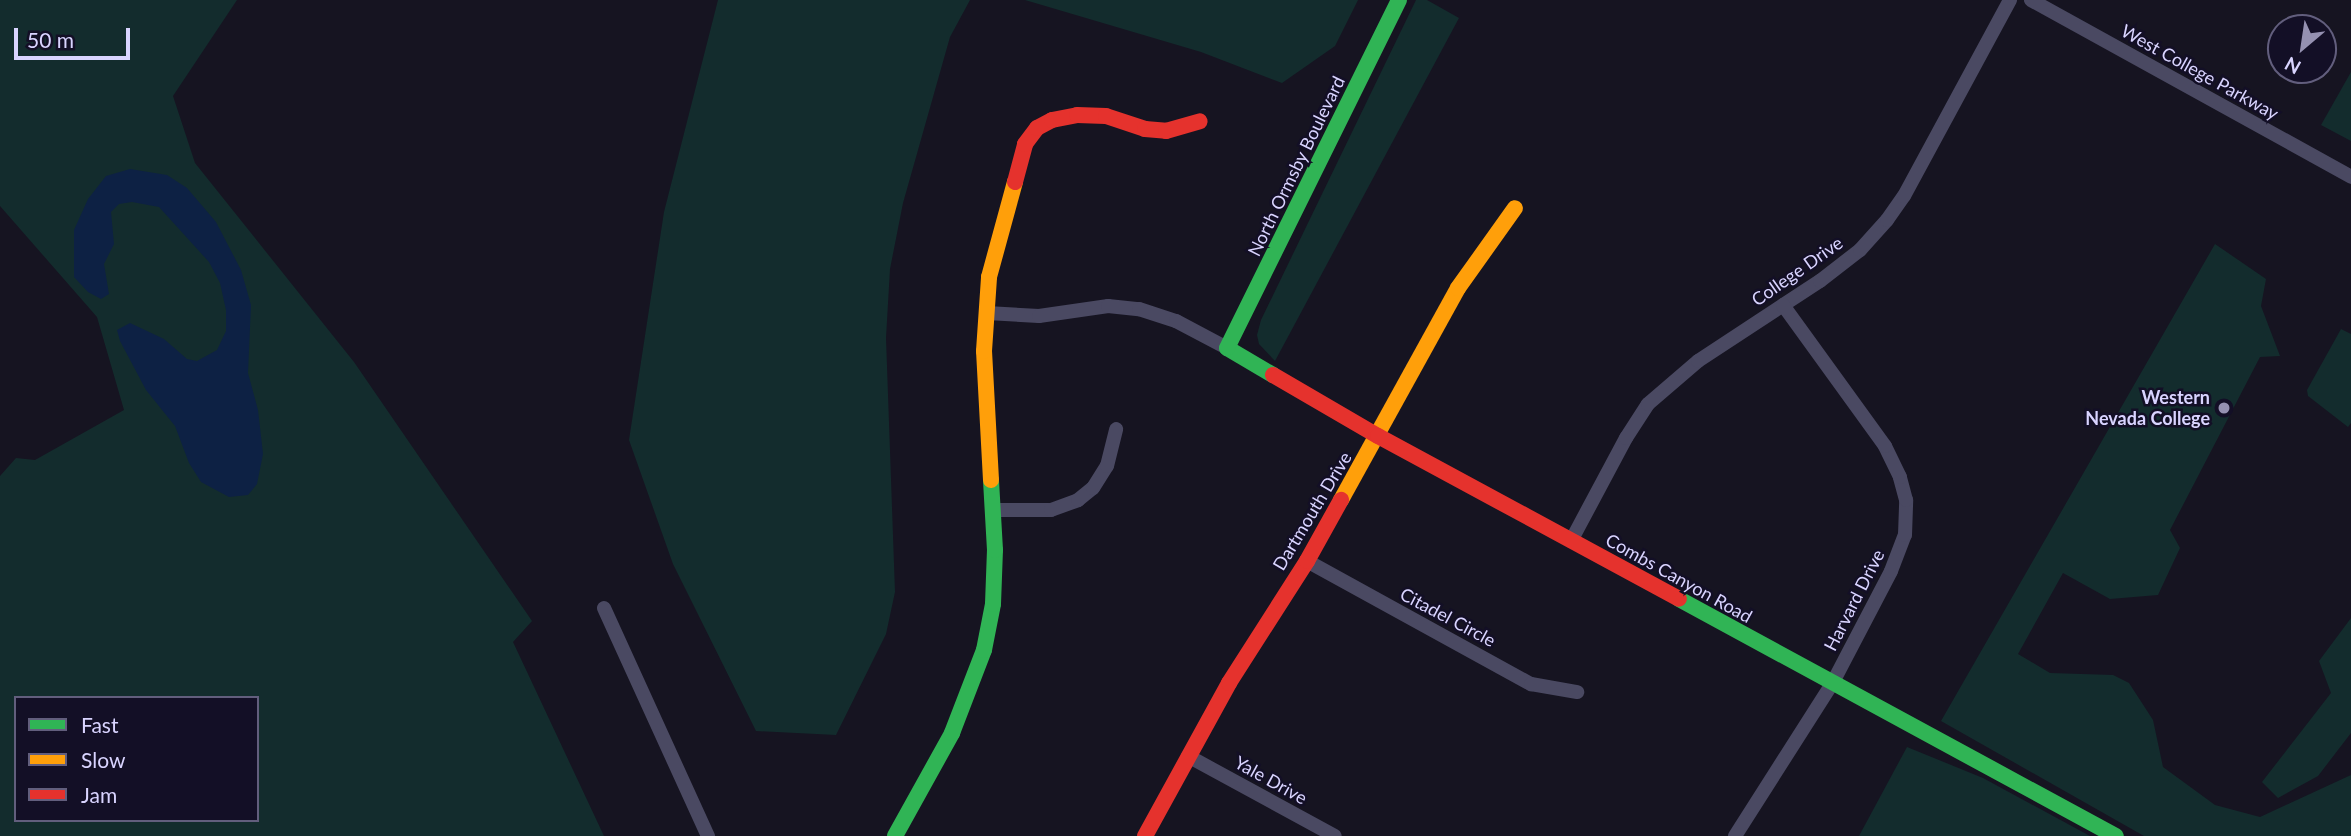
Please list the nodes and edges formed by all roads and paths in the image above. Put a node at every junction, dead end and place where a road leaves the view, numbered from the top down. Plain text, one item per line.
1 (1399, 0) edge
2 (2010, 0) edge
3 (2031, 0) edge
4 (1200, 121) dead end
5 (2351, 177) edge
6 (1515, 208) dead end
7 (1783, 305) junction
8 (988, 313) junction
9 (1227, 348) junction
10 (1116, 429) dead end
11 (1378, 436) junction
12 (993, 510) junction
13 (1571, 541) junction
14 (1307, 561) junction
15 (604, 608) dead end
16 (1832, 684) junction
17 (1577, 692) dead end
18 (1188, 756) junction
19 (708, 836) edge
20 (895, 836) edge
21 (1145, 836) edge
22 (1335, 836) edge
23 (1735, 836) edge
24 (2116, 836) edge

1 - 9 street, North Ormsby Boulevard
2 - 7 street, College Drive
3 - 5 street, West College Parkway
4 - 8 street
6 - 11 street, Dartmouth Drive
7 - 13 street, College Drive
7 - 16 street, Harvard Drive
8 - 9 street
8 - 12 street
9 - 11 street, Combs Canyon Road
10 - 12 street
11 - 13 street, Combs Canyon Road
11 - 14 street, Dartmouth Drive
12 - 20 street
13 - 16 street, Combs Canyon Road
14 - 17 street, Citadel Circle
14 - 18 street, Dartmouth Drive
15 - 19 street
16 - 23 street, Harvard Drive
16 - 24 street, Combs Canyon Road
18 - 21 street, Dartmouth Drive
18 - 22 street, Yale Drive

